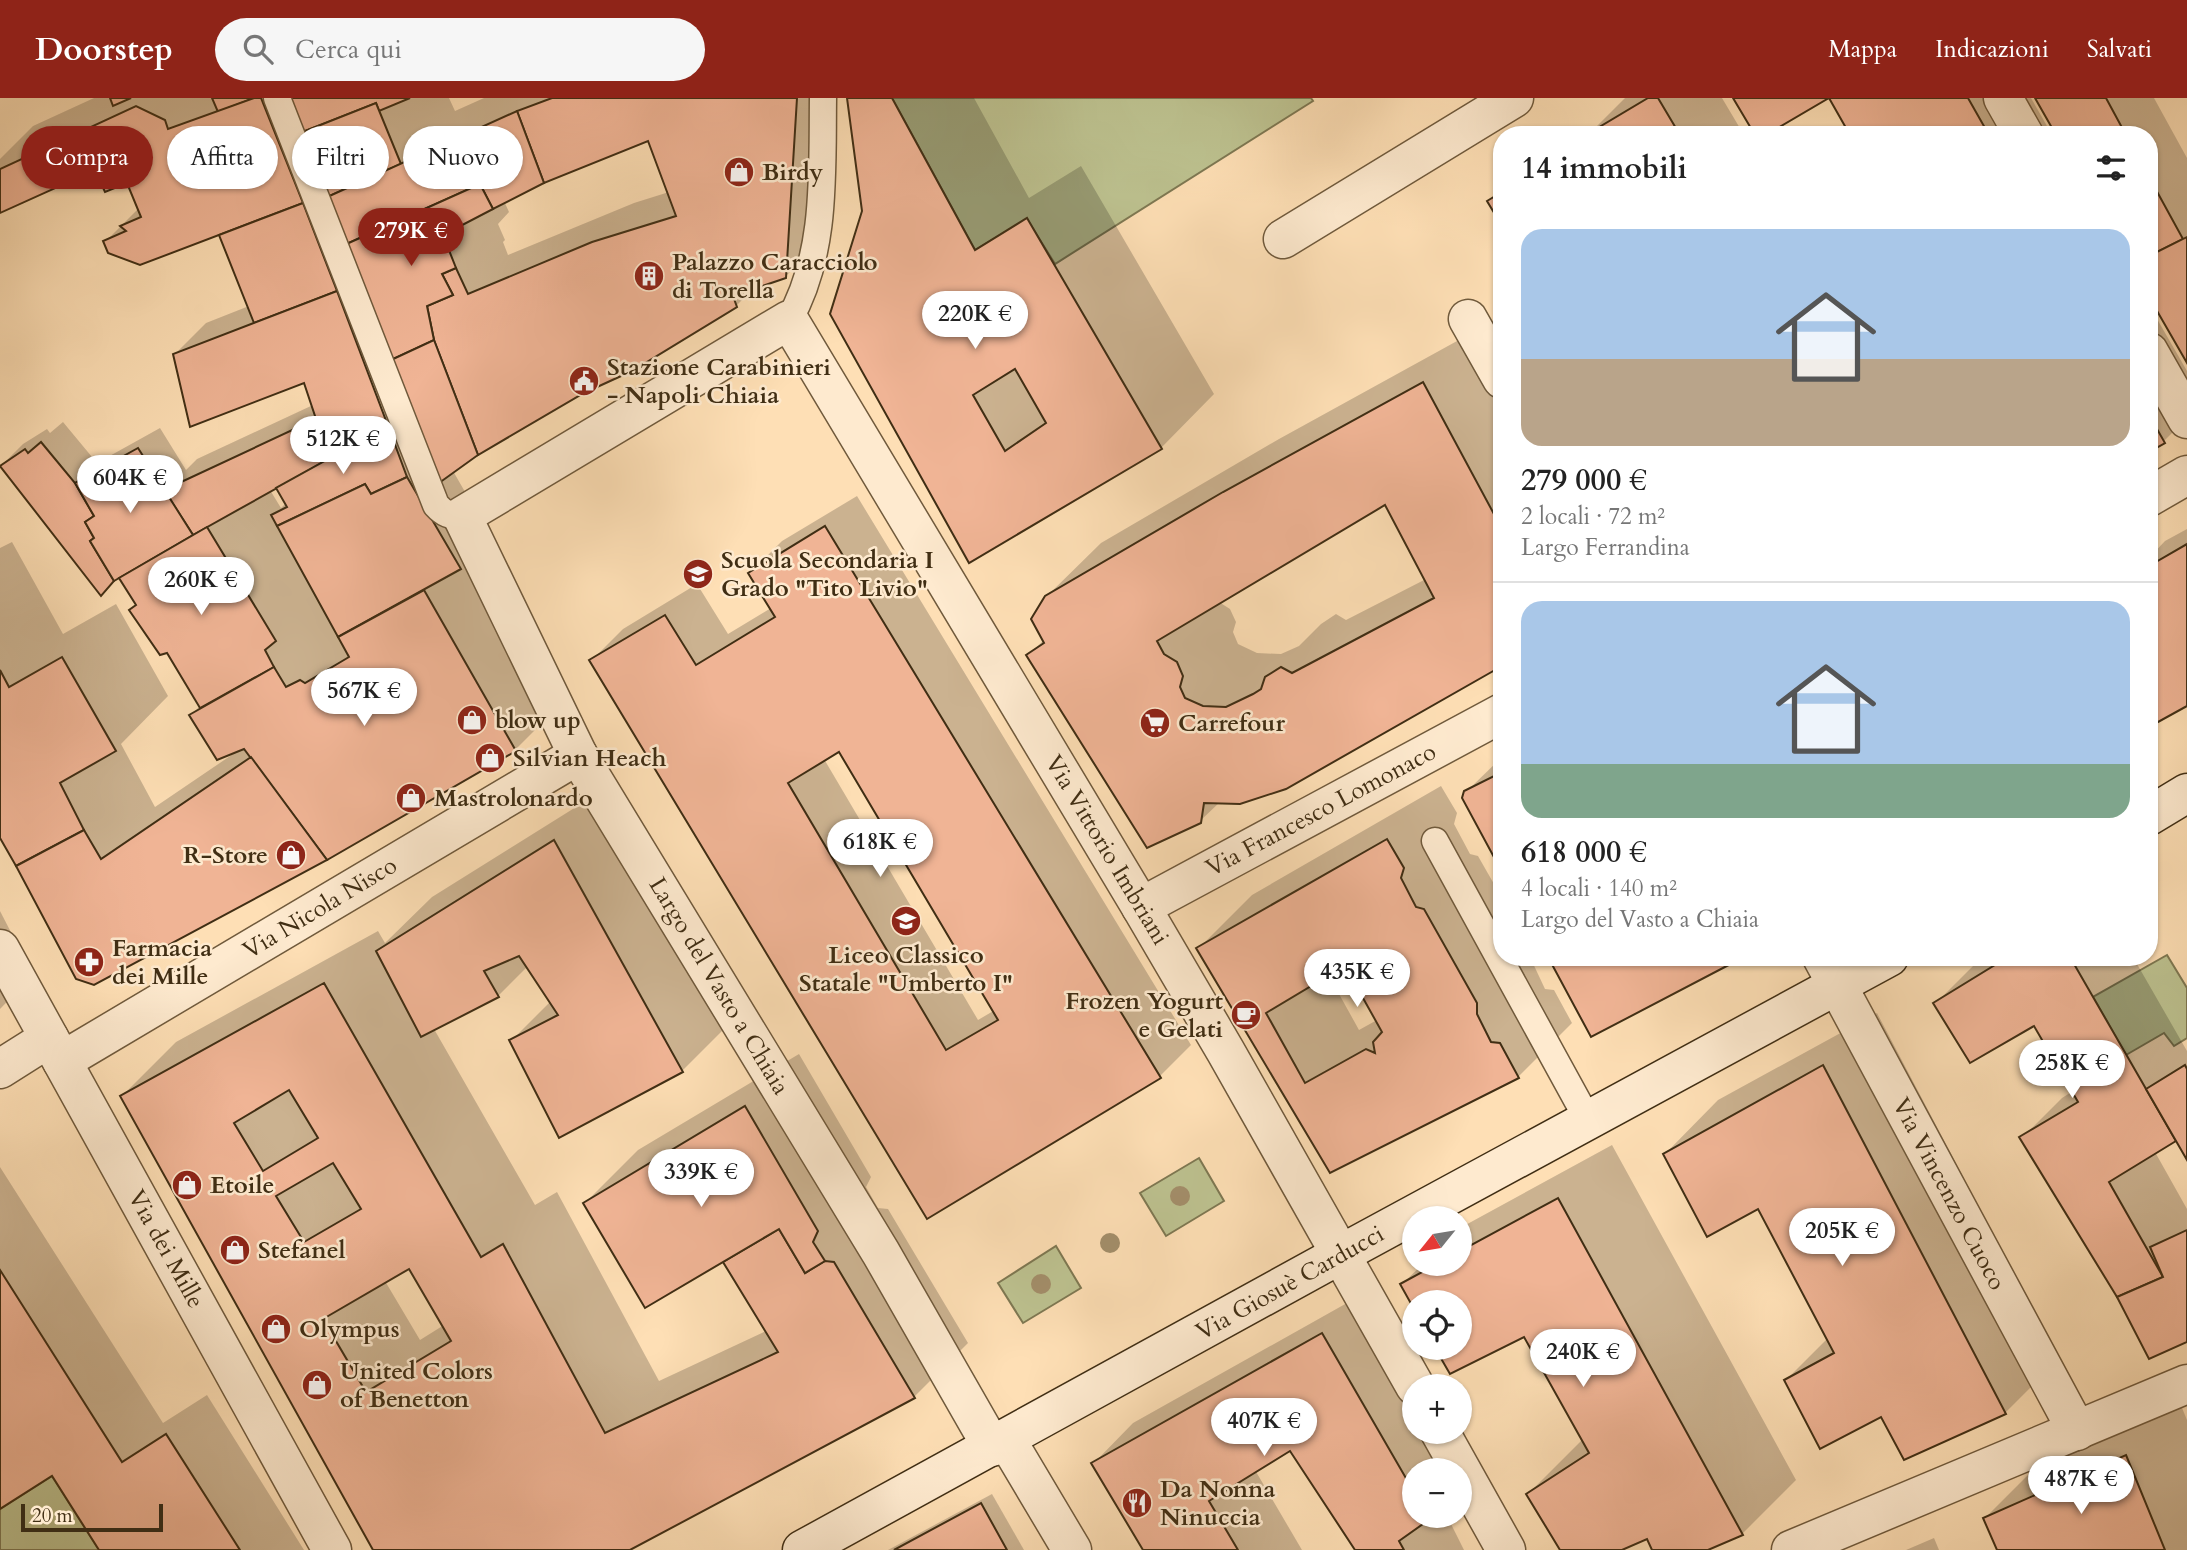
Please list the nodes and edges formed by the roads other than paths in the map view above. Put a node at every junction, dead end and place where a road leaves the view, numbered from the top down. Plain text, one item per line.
1 (278, 98) edge
2 (823, 98) edge
3 (1514, 98) edge
4 (2003, 98) edge
5 (2019, 126) edge
6 (1283, 239) dead end
7 (1468, 319) dead end
8 (789, 320) junction
9 (1493, 363) edge
10 (2158, 368) edge
11 (2187, 419) edge
12 (2187, 475) edge
13 (2158, 492) edge
14 (462, 516) junction
15 (1493, 718) edge
16 (578, 755) junction
17 (2187, 793) edge
18 (2158, 811) edge
19 (1435, 841) dead end
20 (1141, 907) junction
21 (1493, 946) edge
22 (0, 949) edge
23 (1504, 966) edge
24 (1851, 966) edge
25 (1830, 971) edge
26 (56, 1050) junction
27 (0, 1069) edge
28 (1588, 1119) junction
29 (1341, 1254) junction
30 (1408, 1374) edge
31 (2187, 1384) edge
32 (2077, 1431) junction
33 (999, 1443) junction
34 (1447, 1444) edge
35 (332, 1550) edge
36 (802, 1550) edge
37 (1072, 1550) edge
38 (1506, 1550) edge
39 (1791, 1550) edge

1 - 14 lane
2 - 8 lane
3 - 6 street
4 - 5 street
7 - 9 street
8 - 14 street
8 - 20 street, Via Vittorio Imbriani
10 - 11 street
12 - 13 street
14 - 16 street, Largo del Vasto a Chiaia
15 - 20 street, Via Francesco Lomonaco
16 - 26 street, Via Nicola Nisco
16 - 33 street, Largo del Vasto a Chiaia
17 - 18 street
19 - 21 lane
20 - 29 street, Via Vittorio Imbriani
22 - 26 street, Via dei Mille
23 - 28 lane
24 - 25 street, Via Giosuè Carducci
25 - 28 street, Via Giosuè Carducci
25 - 32 street, Via Vincenzo Cuoco
26 - 27 street, Via Nicola Nisco
26 - 35 street, Via dei Mille
28 - 29 street, Via Giosuè Carducci
29 - 30 street, Via Vittorio Imbriani
29 - 33 street, Via Giosuè Carducci
31 - 32 street
32 - 39 street
33 - 36 street, Via Giosuè Carducci
33 - 37 street, Largo del Vasto a Chiaia
34 - 38 street

